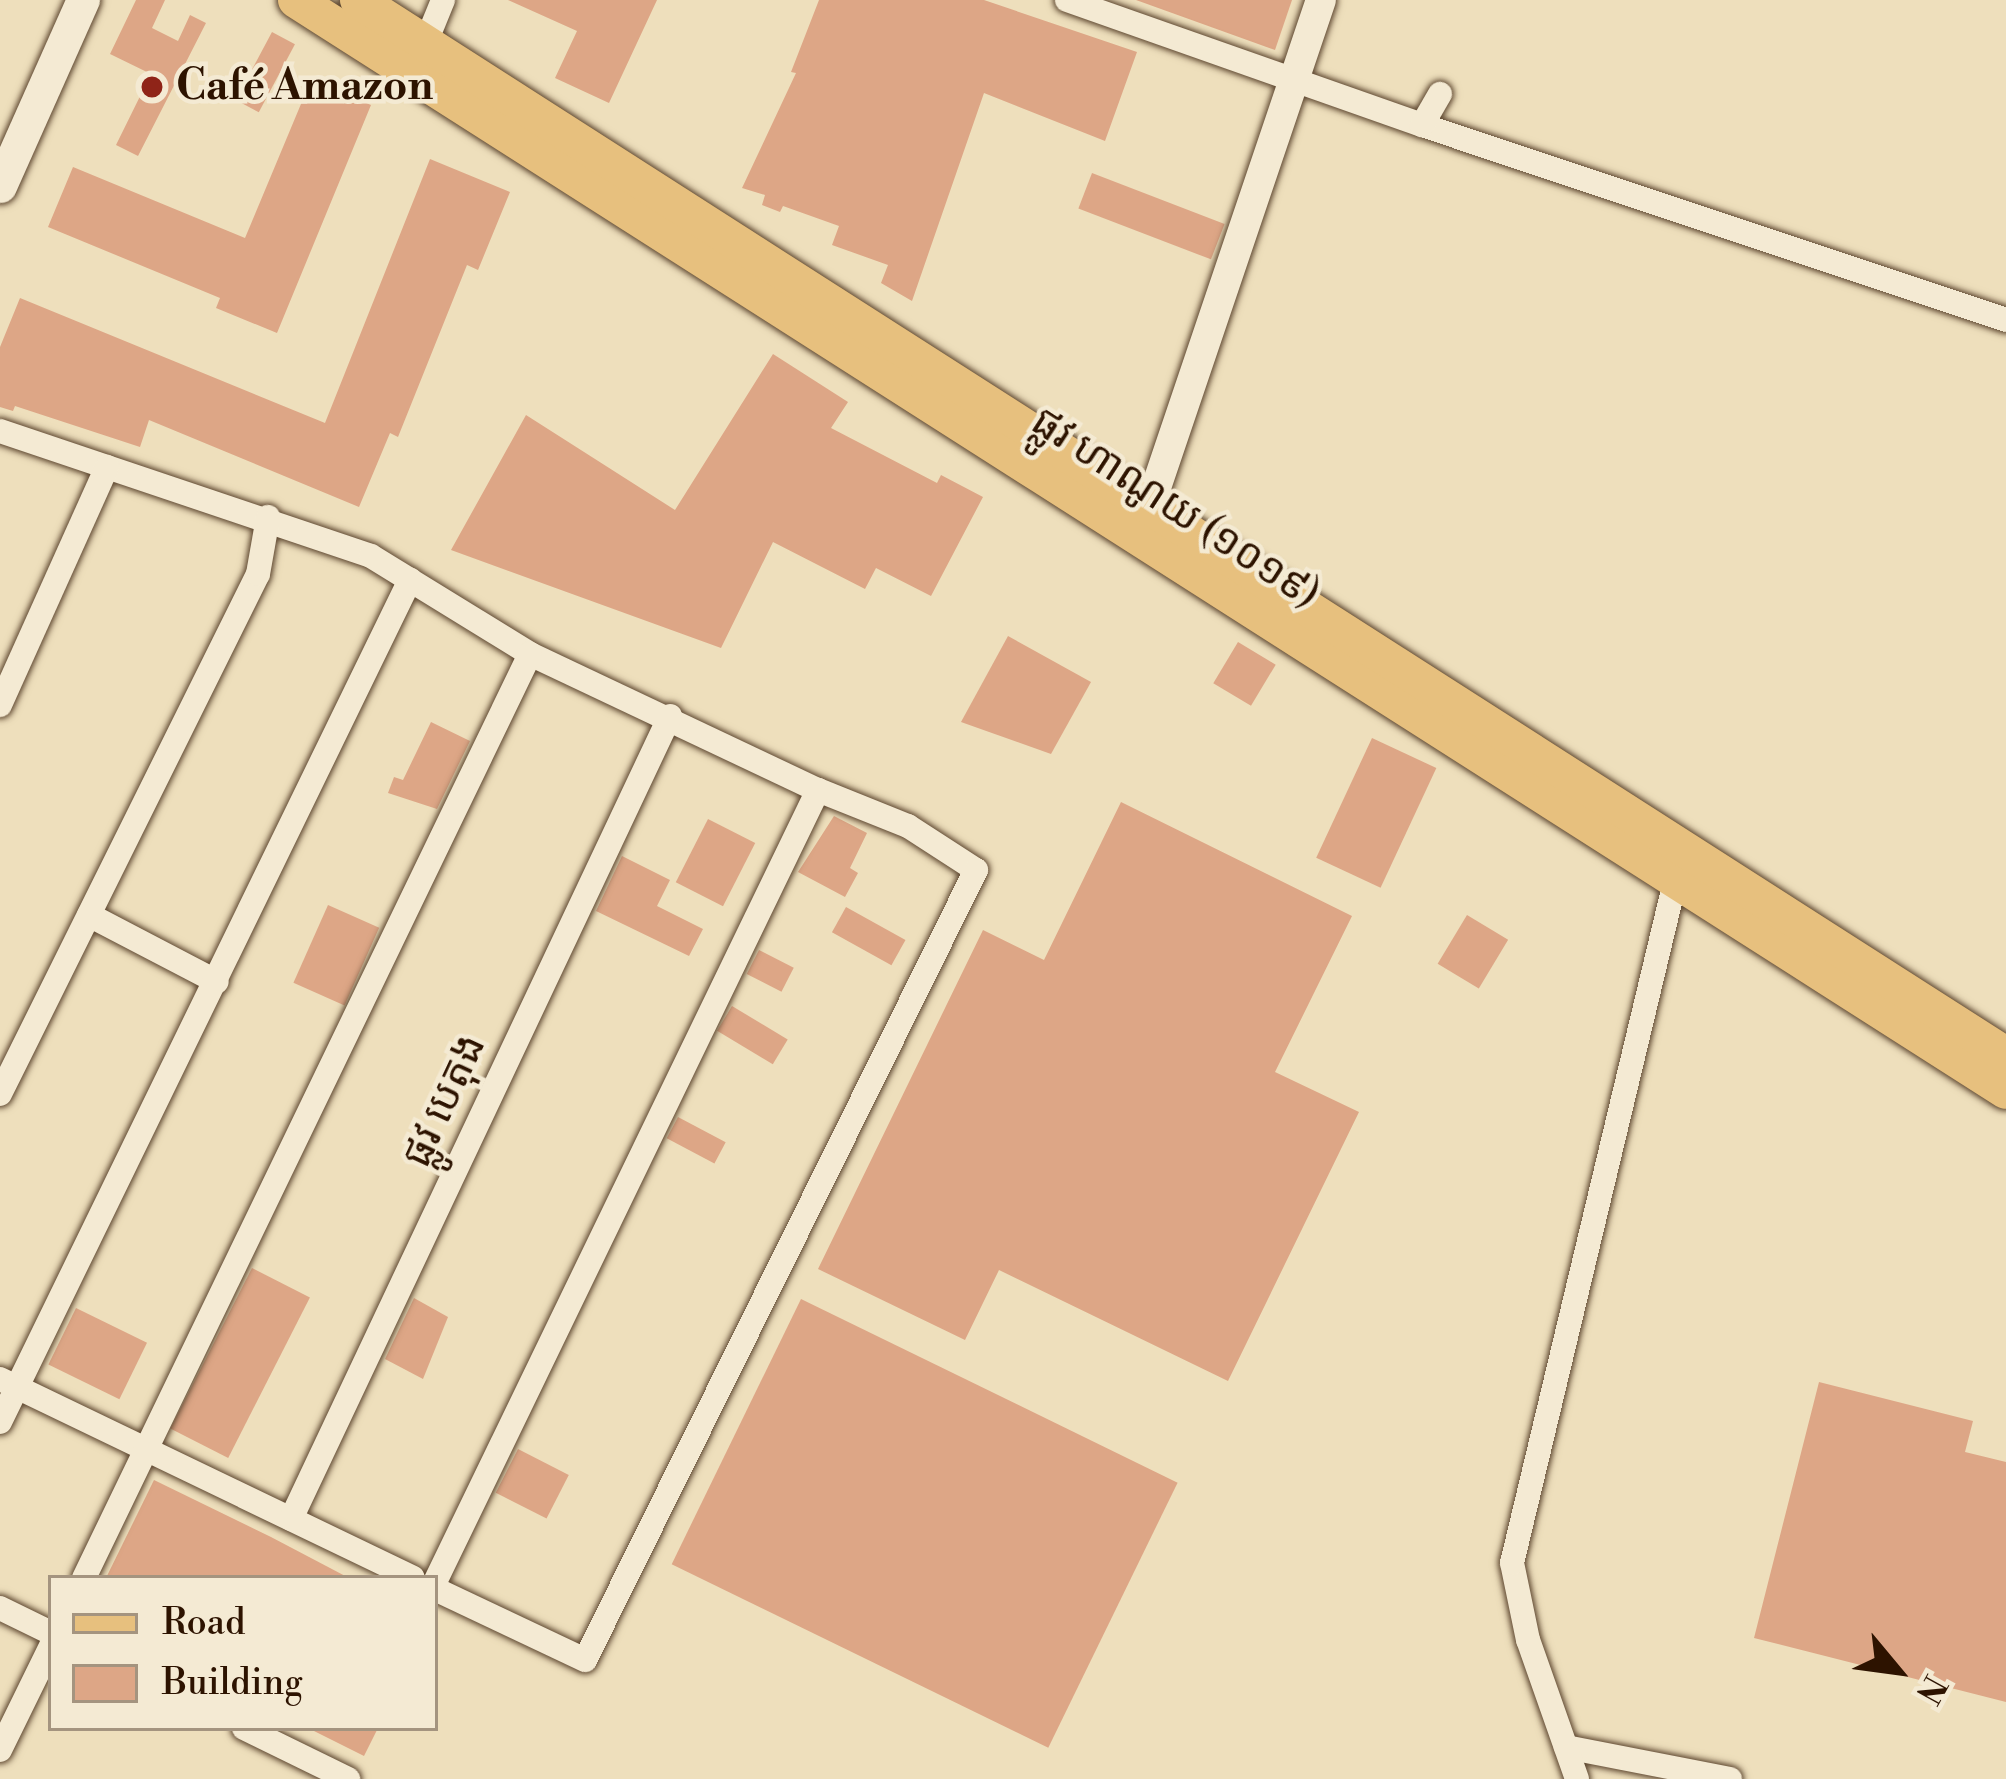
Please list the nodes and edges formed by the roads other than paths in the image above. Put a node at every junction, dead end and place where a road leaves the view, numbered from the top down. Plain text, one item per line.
1 (83, 0) edge
2 (296, 0) edge
3 (358, 0) edge
4 (443, 0) edge
5 (1067, 0) edge
6 (1321, 0) edge
7 (420, 58) junction
8 (1295, 77) junction
9 (1440, 94) dead end
10 (1422, 125) junction
11 (0, 186) edge
12 (2006, 320) edge
13 (0, 431) edge
14 (107, 467) junction
15 (268, 517) junction
16 (1144, 523) junction
17 (410, 580) junction
18 (530, 654) junction
19 (0, 705) edge
20 (670, 716) junction
21 (818, 790) junction
22 (1680, 866) junction
23 (89, 914) junction
24 (217, 982) junction
25 (2006, 1055) edge
26 (2006, 1091) edge
27 (0, 1094) edge
28 (9, 1383) edge
29 (0, 1422) edge
30 (147, 1450) junction
31 (290, 1519) junction
32 (85, 1575) edge
33 (407, 1575) edge
34 (438, 1579) edge
35 (438, 1586) edge
36 (0, 1608) edge
37 (48, 1632) edge
38 (48, 1652) edge
39 (250, 1731) edge
40 (1566, 1747) junction
41 (0, 1750) edge
42 (343, 1778) edge
43 (1577, 1779) edge
44 (1730, 1779) edge

1 - 11 main road
2 - 7 main road, ផ្លូវ ហាណូយ (១០១៩)
3 - 7 main road, ផ្លូវ ហាណូយ (១០១៩)
4 - 7 street
5 - 8 street
6 - 8 street
7 - 16 main road, ផ្លូវ ហាណូយ (១០១៩)
8 - 10 street
8 - 16 street
9 - 10 street
10 - 12 street
13 - 14 street
14 - 15 street
14 - 19 street
15 - 17 street
15 - 23 street
16 - 22 main road, ផ្លូវ ហាណូយ (១០១៩)
17 - 18 street
17 - 24 street
18 - 20 street
18 - 30 street
20 - 21 street
20 - 31 street, ផ្លូវ បេតុង
21 - 34 street
21 - 35 street
22 - 25 main road, ផ្លូវ ហាណូយ (១០១៩)
22 - 26 main road, ផ្លូវ ហាណូយ (១០១៩)
22 - 40 street
23 - 24 street
23 - 27 street
24 - 28 street
28 - 29 street
28 - 30 street
30 - 31 street
30 - 32 street
31 - 33 street
36 - 37 street
38 - 41 street
39 - 42 street
40 - 43 street
40 - 44 street

